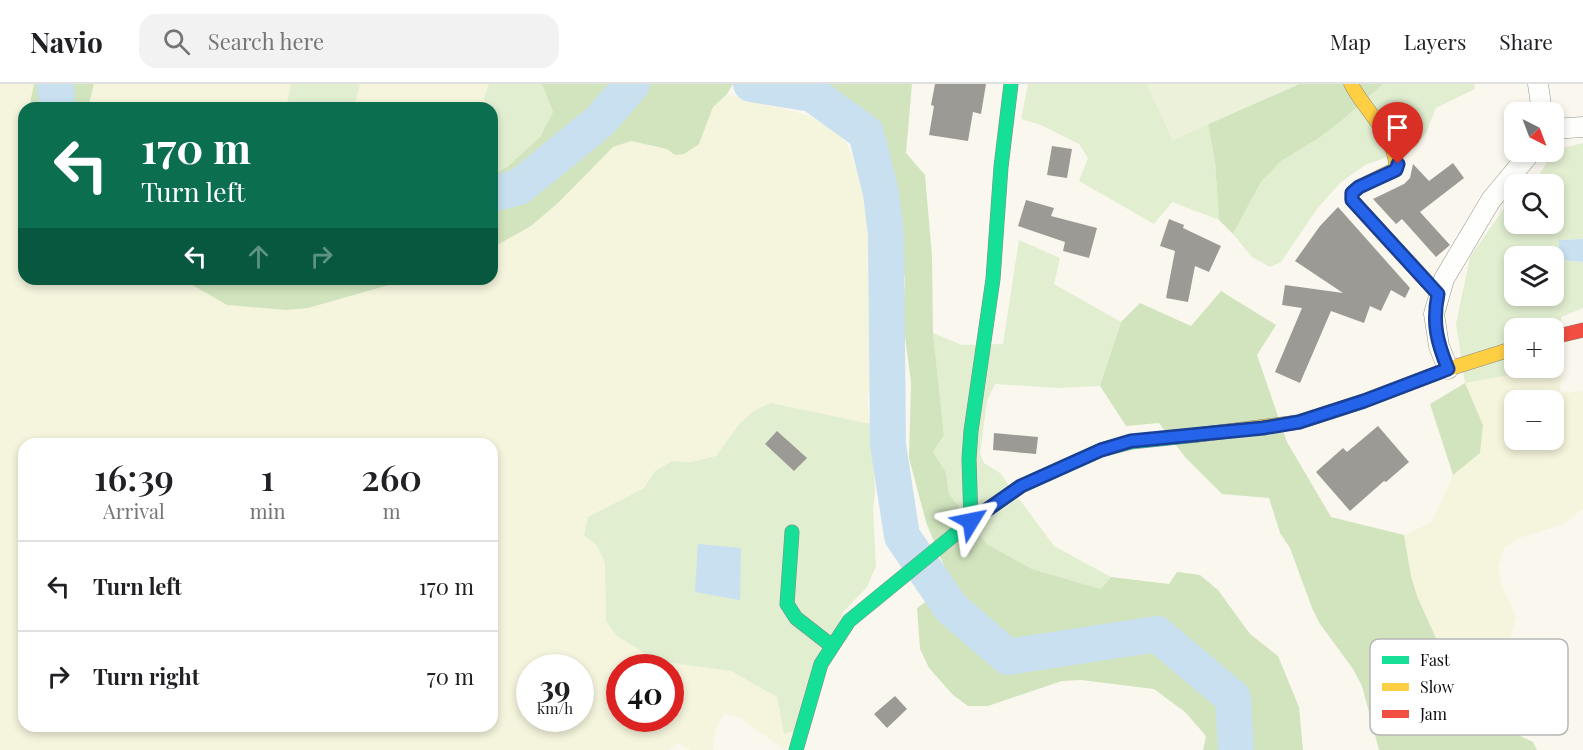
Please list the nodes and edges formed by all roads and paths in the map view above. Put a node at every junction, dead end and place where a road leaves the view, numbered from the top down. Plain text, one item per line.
1 (1011, 84) edge
2 (1351, 84) edge
3 (1538, 84) edge
4 (1541, 102) edge
5 (1583, 128) edge
6 (1564, 129) edge
7 (1524, 162) edge
8 (1438, 294) junction
9 (1583, 330) edge
10 (1564, 335) edge
11 (1504, 351) edge
12 (1448, 369) junction
13 (971, 521) junction
14 (792, 532) dead end
15 (832, 646) junction
16 (796, 750) edge

1 - 13 street
2 - 8 street
3 - 4 street
5 - 6 street
7 - 8 street
8 - 12 street
9 - 10 street
11 - 12 street
12 - 13 street
13 - 15 street
14 - 15 street
15 - 16 street

